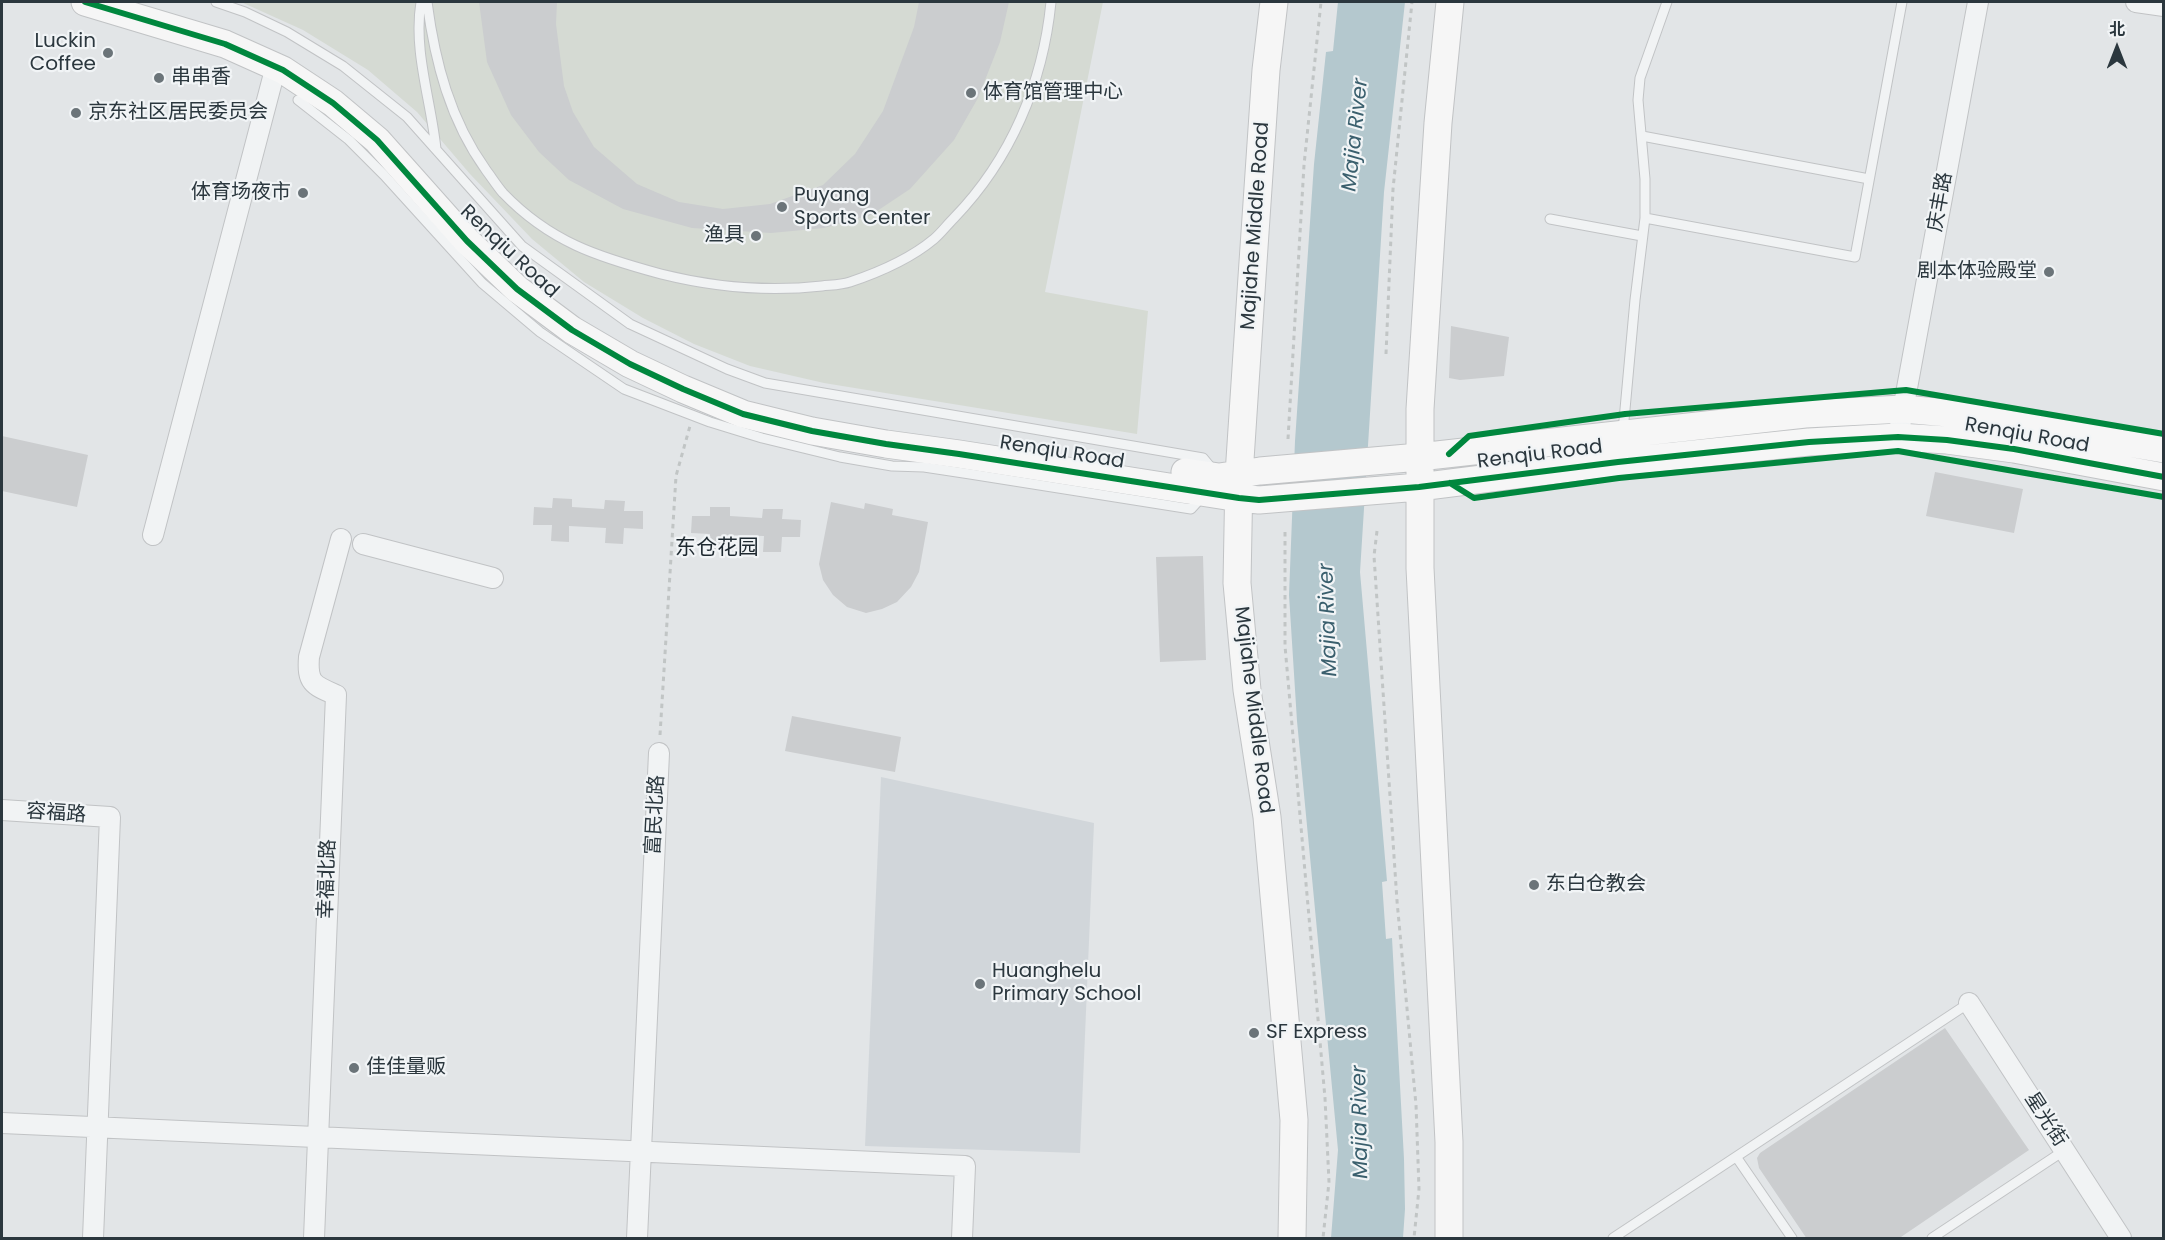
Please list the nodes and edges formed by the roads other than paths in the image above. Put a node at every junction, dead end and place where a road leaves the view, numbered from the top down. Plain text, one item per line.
1 (85, 2) edge
2 (141, 2) edge
3 (216, 2) edge
4 (421, 2) edge
5 (427, 2) edge
6 (1051, 2) edge
7 (1274, 2) edge
8 (1450, 2) edge
9 (1667, 2) edge
10 (1902, 2) edge
11 (1978, 2) edge
12 (2136, 2) edge
13 (2163, 6) edge
14 (276, 66) junction
15 (298, 100) dead end
16 (1642, 136) junction
17 (436, 149) junction
18 (1869, 179) junction
19 (1645, 218) junction
20 (1550, 219) dead end
21 (1642, 236) junction
22 (1903, 409) junction
23 (1898, 437) junction
24 (1621, 449) junction
25 (2163, 449) edge
26 (1419, 458) junction
27 (2163, 477) edge
28 (1237, 486) junction
29 (1419, 487) junction
30 (153, 535) dead end
31 (341, 539) dead end
32 (363, 544) dead end
33 (493, 578) dead end
34 (659, 753) road end
35 (2, 810) edge
36 (1969, 1003) joint
37 (2, 1122) edge
38 (98, 1127) junction
39 (318, 1137) junction
40 (2065, 1150) junction
41 (641, 1151) junction
42 (1737, 1158) junction
43 (93, 1239) edge
44 (314, 1239) edge
45 (637, 1239) edge
46 (962, 1239) edge
47 (1292, 1239) edge
48 (1449, 1239) edge
49 (1613, 1239) edge
50 (1792, 1239) edge
51 (1932, 1239) edge
52 (2121, 1239) edge

1 - 14 street, Renqiu Road
2 - 28 street, Renqiu Road
3 - 17 lane
4 - 17 lane
5 - 6 lane
7 - 28 street, Majiahe Middle Road
8 - 26 street
9 - 16 lane
10 - 18 lane
11 - 22 street, 庆丰路
12 - 13 street
14 - 28 street, Renqiu Road
14 - 30 street
15 - 28 lane
16 - 18 lane
16 - 19 lane
17 - 28 lane
18 - 19 lane
19 - 21 lane
20 - 21 lane
21 - 24 lane
22 - 23 street, 庆丰路
22 - 24 street, Renqiu Road
22 - 25 street, Renqiu Road
23 - 24 street, Renqiu Road
23 - 27 street, Renqiu Road
24 - 26 street, Renqiu Road
24 - 29 street, Renqiu Road
26 - 28 street, Renqiu Road
26 - 29 street
28 - 29 street, Renqiu Road
28 - 47 street, Majiahe Middle Road
29 - 48 street
31 - 39 street, 幸福北路
32 - 33 street
34 - 41 street, 富民北路
35 - 38 street, 容福路
36 - 40 street, 星光街
36 - 42 lane
37 - 38 street
38 - 39 street
38 - 43 street
39 - 41 street
39 - 44 street, 幸福北路
40 - 51 lane
40 - 52 street, 星光街
41 - 45 street, 富民北路
41 - 46 street
42 - 49 lane
42 - 50 lane

